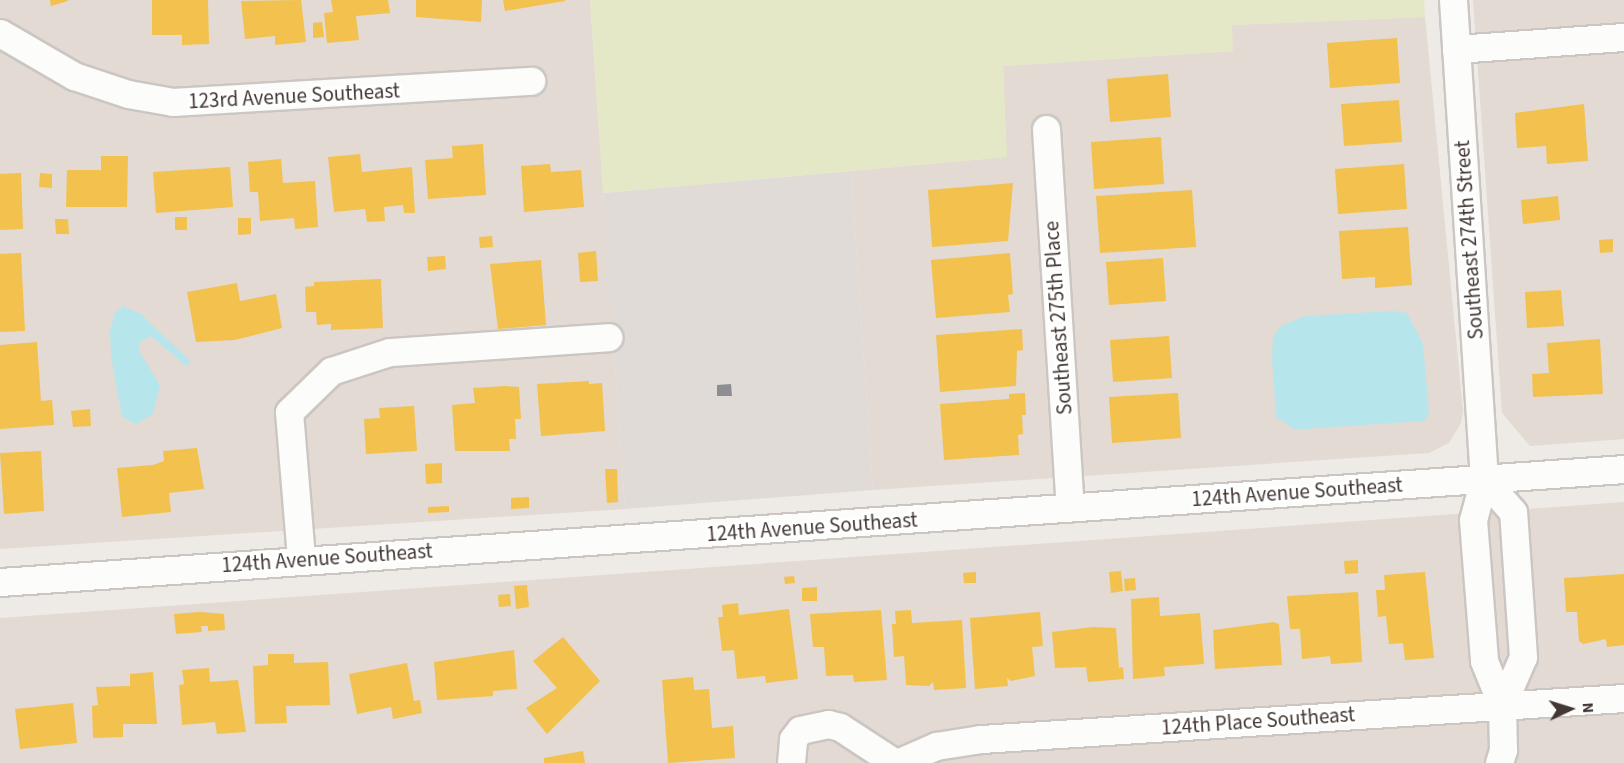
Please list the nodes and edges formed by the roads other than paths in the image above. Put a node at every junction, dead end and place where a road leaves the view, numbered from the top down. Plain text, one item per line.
1 (1453, 0) edge
2 (0, 33) edge
3 (1624, 37) edge
4 (1456, 49) junction
5 (531, 81) dead end
6 (1046, 129) dead end
7 (608, 338) dead end
8 (1624, 469) edge
9 (1484, 479) junction
10 (1070, 507) junction
11 (301, 558) junction
12 (0, 582) edge
13 (1624, 698) edge
14 (1502, 705) junction
15 (791, 763) edge
16 (896, 763) edge
17 (1499, 763) edge

1 - 4 street, Southeast 274th Street
2 - 5 street, 123rd Avenue Southeast
3 - 4 street
4 - 9 street, Southeast 274th Street
6 - 10 street, Southeast 275th Place
7 - 11 street
8 - 9 street, 124th Avenue Southeast
9 - 10 street, 124th Avenue Southeast
9 - 14 street, Southeast 274th Street
9 - 14 street, Southeast 274th Street
10 - 11 street, 124th Avenue Southeast
11 - 12 street, 124th Avenue Southeast
13 - 14 street, 124th Place Southeast
14 - 16 street, 124th Place Southeast
14 - 17 street, Southeast 274th Street
15 - 16 street

